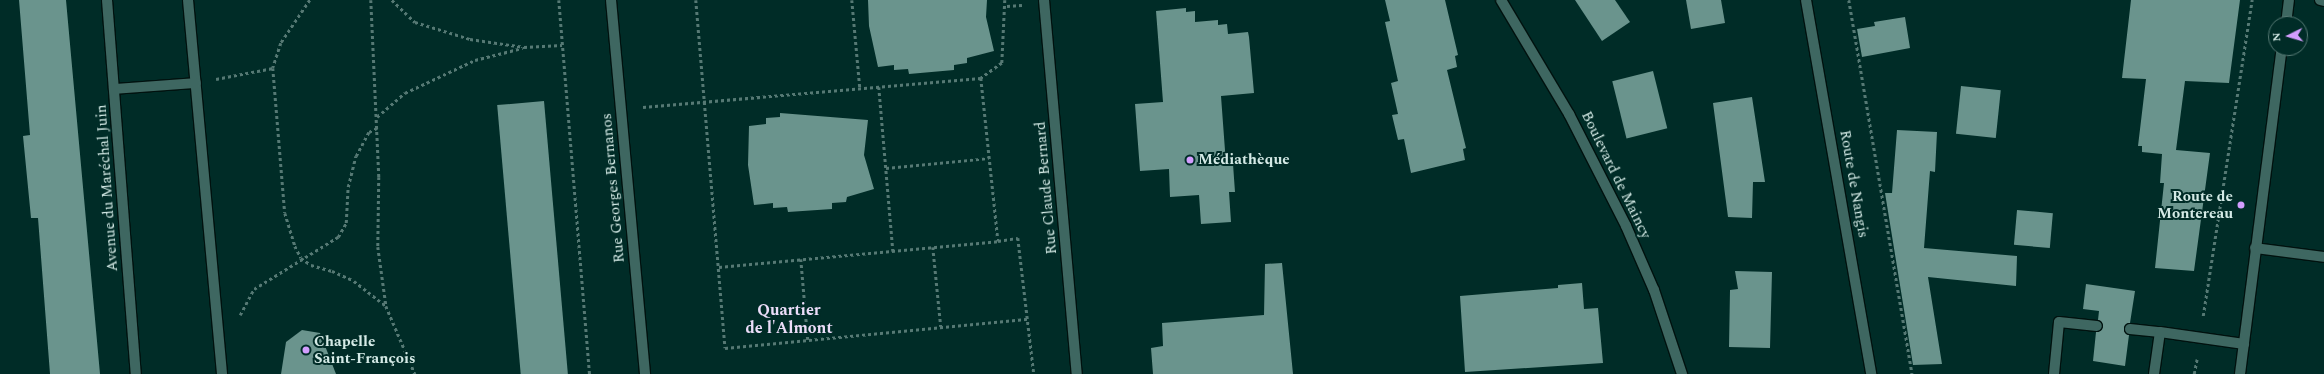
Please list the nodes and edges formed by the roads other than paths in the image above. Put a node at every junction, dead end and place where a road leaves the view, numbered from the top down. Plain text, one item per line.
1 (107, 0) edge
2 (188, 0) edge
3 (611, 0) edge
4 (1044, 0) edge
5 (1501, 0) edge
6 (1806, 0) edge
7 (2289, 0) edge
8 (2320, 0) edge
9 (2324, 1) edge
10 (2287, 16) edge
11 (2281, 56) edge
12 (196, 83) junction
13 (114, 89) junction
14 (2255, 248) junction
15 (2324, 257) edge
16 (2097, 326) dead end
17 (2130, 329) dead end
18 (2160, 332) junction
19 (2244, 344) junction
20 (136, 374) edge
21 (222, 374) edge
22 (645, 374) edge
23 (1078, 374) edge
24 (1682, 374) edge
25 (1871, 374) edge
26 (2054, 374) edge
27 (2154, 374) edge
28 (2240, 374) edge

1 - 13 street, Avenue du Maréchal Juin
2 - 12 street
3 - 22 street, Rue Georges Bernanos
4 - 23 street, Rue Claude Bernard
5 - 24 street, Boulevard de Maincy
6 - 25 street, Route de Nangis
7 - 10 street
8 - 9 street
11 - 14 street
12 - 13 street
12 - 21 street
13 - 20 street, Avenue du Maréchal Juin
14 - 15 street
14 - 19 street
16 - 26 street
17 - 18 street
18 - 19 street
18 - 27 street
19 - 28 street

